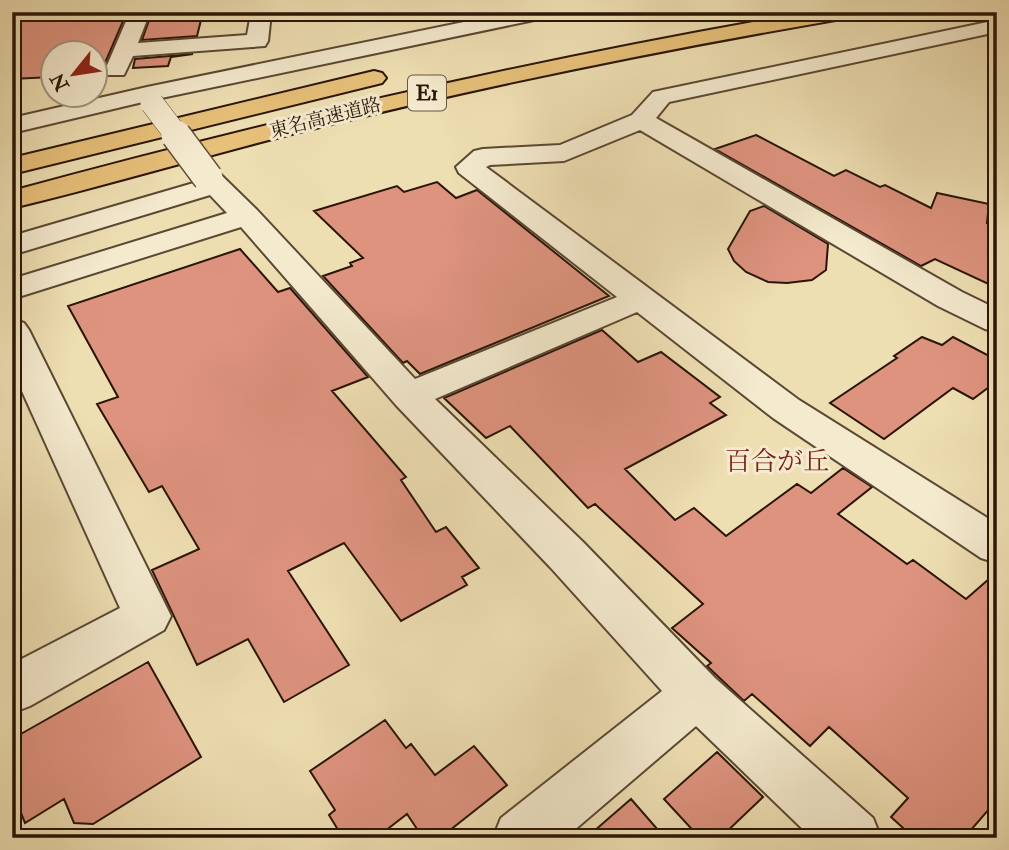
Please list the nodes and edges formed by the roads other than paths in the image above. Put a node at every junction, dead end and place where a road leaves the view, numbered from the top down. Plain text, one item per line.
1 (19, 12) edge
2 (141, 12) edge
3 (225, 12) edge
4 (544, 12) edge
5 (847, 12) edge
6 (261, 13) edge
7 (12, 14) edge
8 (997, 26) edge
9 (125, 50) junction
10 (392, 74) dead end
11 (149, 99) junction
12 (111, 103) junction
13 (641, 120) junction
14 (12, 126) edge
15 (12, 166) edge
16 (212, 182) junction
17 (12, 200) edge
18 (247, 216) junction
19 (12, 246) edge
20 (12, 289) edge
21 (640, 299) junction
22 (997, 322) edge
23 (12, 330) edge
24 (409, 396) junction
25 (997, 546) edge
26 (12, 690) edge
27 (697, 694) junction
28 (521, 838) edge
29 (853, 838) edge

1 - 7 street
2 - 9 street
3 - 6 street
4 - 11 street
5 - 17 highway, 東名高速道路 / E1
6 - 9 street
8 - 13 street
9 - 12 street
10 - 15 highway, 東名高速道路 / E1
11 - 12 street
11 - 16 street, bridge
12 - 14 street
13 - 21 street
13 - 22 street
16 - 18 street
16 - 19 street
18 - 20 street
18 - 24 street
21 - 24 street
21 - 25 street
23 - 26 street
24 - 27 street
27 - 28 street
27 - 29 street

